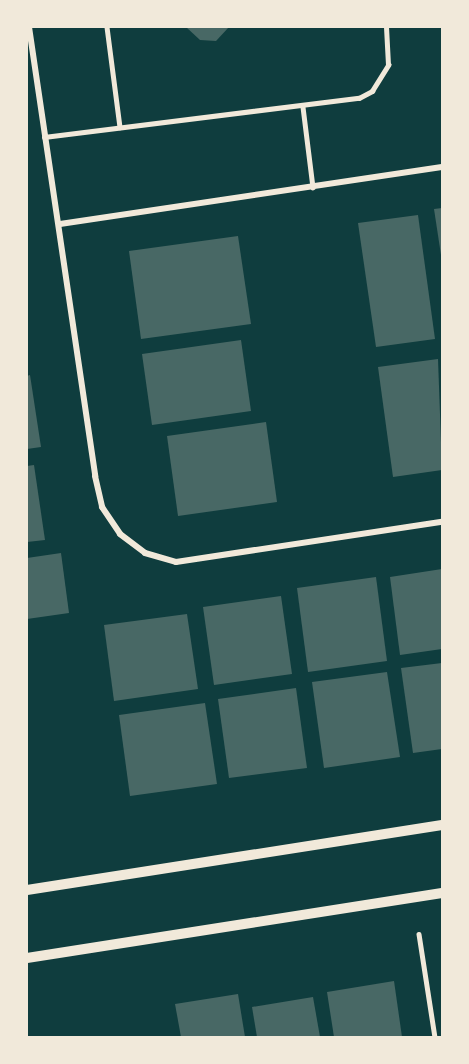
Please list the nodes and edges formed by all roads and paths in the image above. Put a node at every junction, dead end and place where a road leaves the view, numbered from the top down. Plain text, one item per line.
1 (29, 27) edge
2 (107, 27) edge
3 (386, 27) edge
4 (303, 107) junction
5 (120, 127) junction
6 (44, 137) junction
7 (442, 167) edge
8 (313, 187) junction
9 (60, 224) junction
10 (442, 522) edge
11 (442, 825) edge
12 (27, 890) edge
13 (442, 893) edge
14 (419, 934) dead end
15 (27, 958) edge
16 (435, 1037) edge

1 - 6 street
2 - 5 lane
3 - 4 lane
4 - 5 lane
4 - 8 lane
5 - 6 lane
6 - 9 street
7 - 8 street
8 - 9 street
9 - 10 street
11 - 12 street
13 - 15 street
14 - 16 lane

